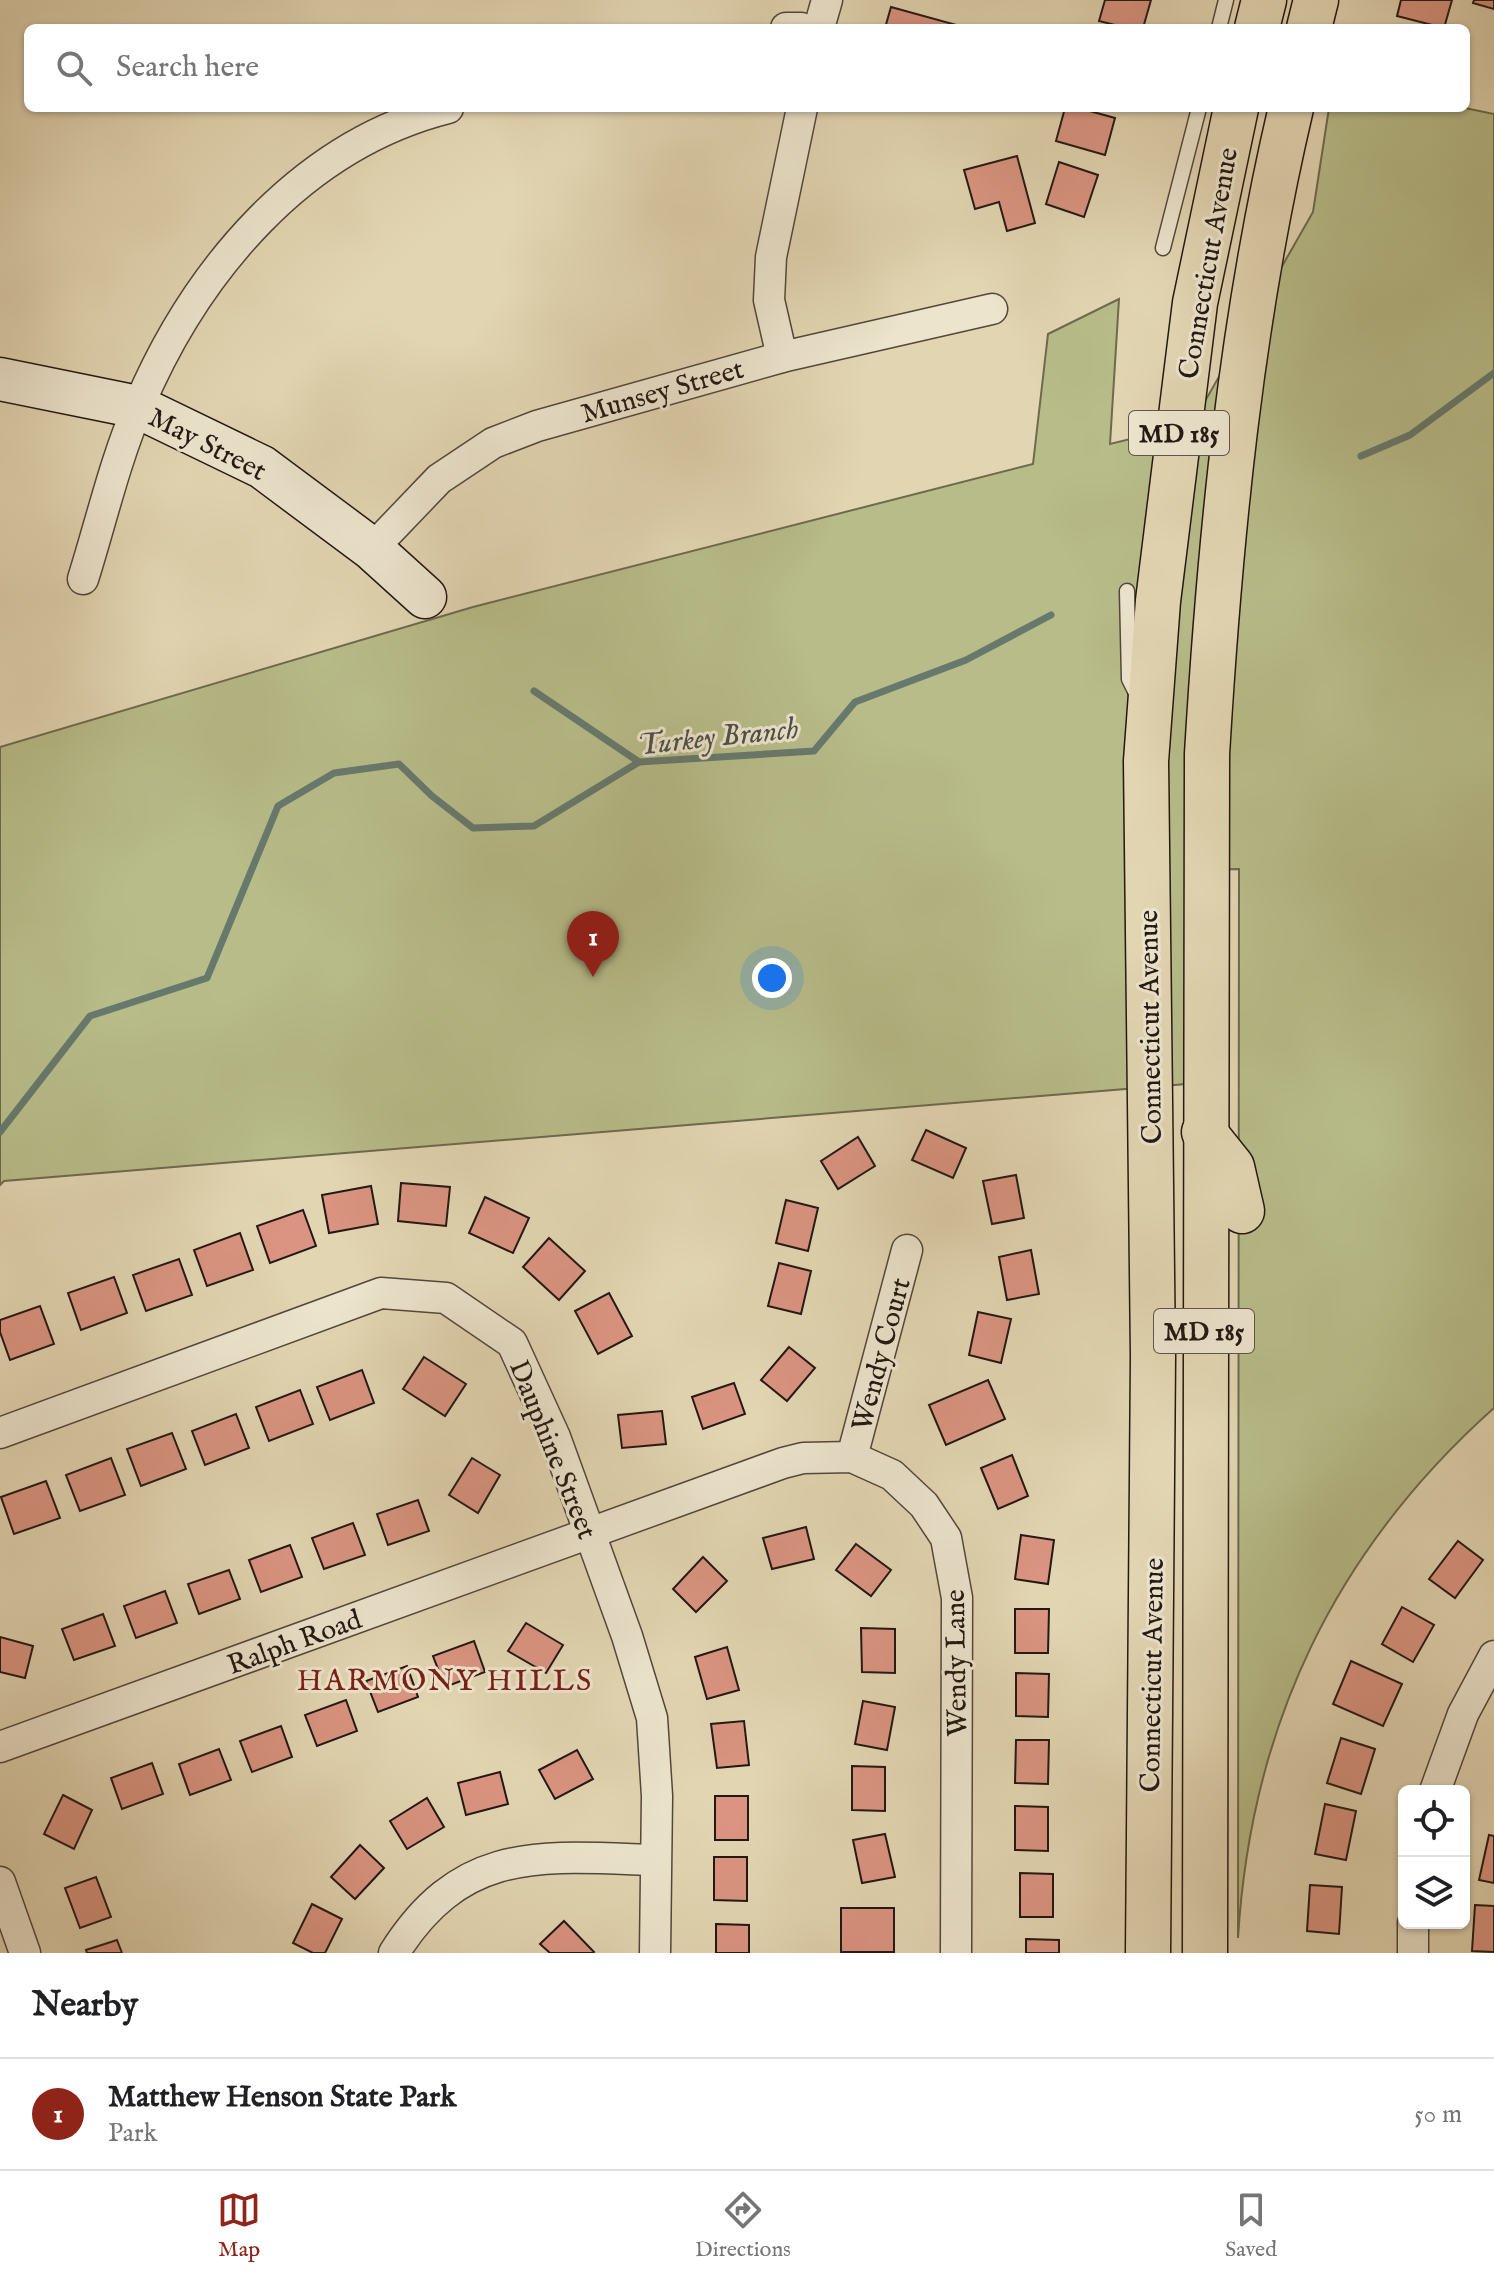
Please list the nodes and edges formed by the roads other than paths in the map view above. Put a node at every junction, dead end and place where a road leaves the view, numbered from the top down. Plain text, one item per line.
1 (827, 0) edge
2 (1226, 0) edge
3 (1264, 0) edge
4 (1316, 0) edge
5 (820, 24) edge
6 (1220, 24) edge
7 (1258, 24) edge
8 (1310, 24) edge
9 (438, 112) edge
10 (801, 112) edge
11 (1198, 112) edge
12 (1235, 112) edge
13 (1290, 112) edge
14 (1163, 248) dead end
15 (992, 309) dead end
16 (782, 357) junction
17 (0, 379) edge
18 (138, 407) junction
19 (372, 549) junction
20 (83, 579) dead end
21 (1127, 591) dead end
22 (425, 597) dead end
23 (1147, 740) junction
24 (1204, 1113) junction
25 (1242, 1211) dead end
26 (907, 1250) dead end
27 (1153, 1357) junction
28 (1204, 1358) junction
29 (0, 1433) edge
30 (852, 1457) junction
31 (588, 1534) junction
32 (1494, 1656) edge
33 (0, 1747) edge
34 (1437, 1785) edge
35 (654, 1860) junction
36 (0, 1882) edge
37 (1413, 1929) edge
38 (25, 1953) edge
39 (394, 1953) edge
40 (655, 1953) edge
41 (956, 1953) edge
42 (1148, 1953) edge
43 (1205, 1953) edge
44 (1413, 1953) edge

1 - 5 street
2 - 6 lane
3 - 7 main road
4 - 8 main road
9 - 18 street
10 - 16 street
11 - 14 lane
12 - 23 main road, Connecticut Avenue / MD 185
13 - 24 main road, Connecticut Avenue / MD 185
15 - 16 street, Munsey Street
16 - 19 street, Munsey Street
17 - 18 street, May Street
18 - 19 street, May Street
18 - 20 street
19 - 22 street, May Street
21 - 23 lane
23 - 27 main road, Connecticut Avenue / MD 185
24 - 25 main road
24 - 28 main road, Connecticut Avenue / MD 185
26 - 30 street, Wendy Court
27 - 28 main road
27 - 42 main road, Connecticut Avenue / MD 185
28 - 43 main road, Connecticut Avenue / MD 185
29 - 31 street, Dauphine Street
30 - 31 street, Wendy Lane
30 - 41 street, Wendy Lane
31 - 33 street, Ralph Road
31 - 35 street, Dauphine Street
32 - 34 street
35 - 39 street
35 - 40 street, Dauphine Street
36 - 38 street
37 - 44 street

